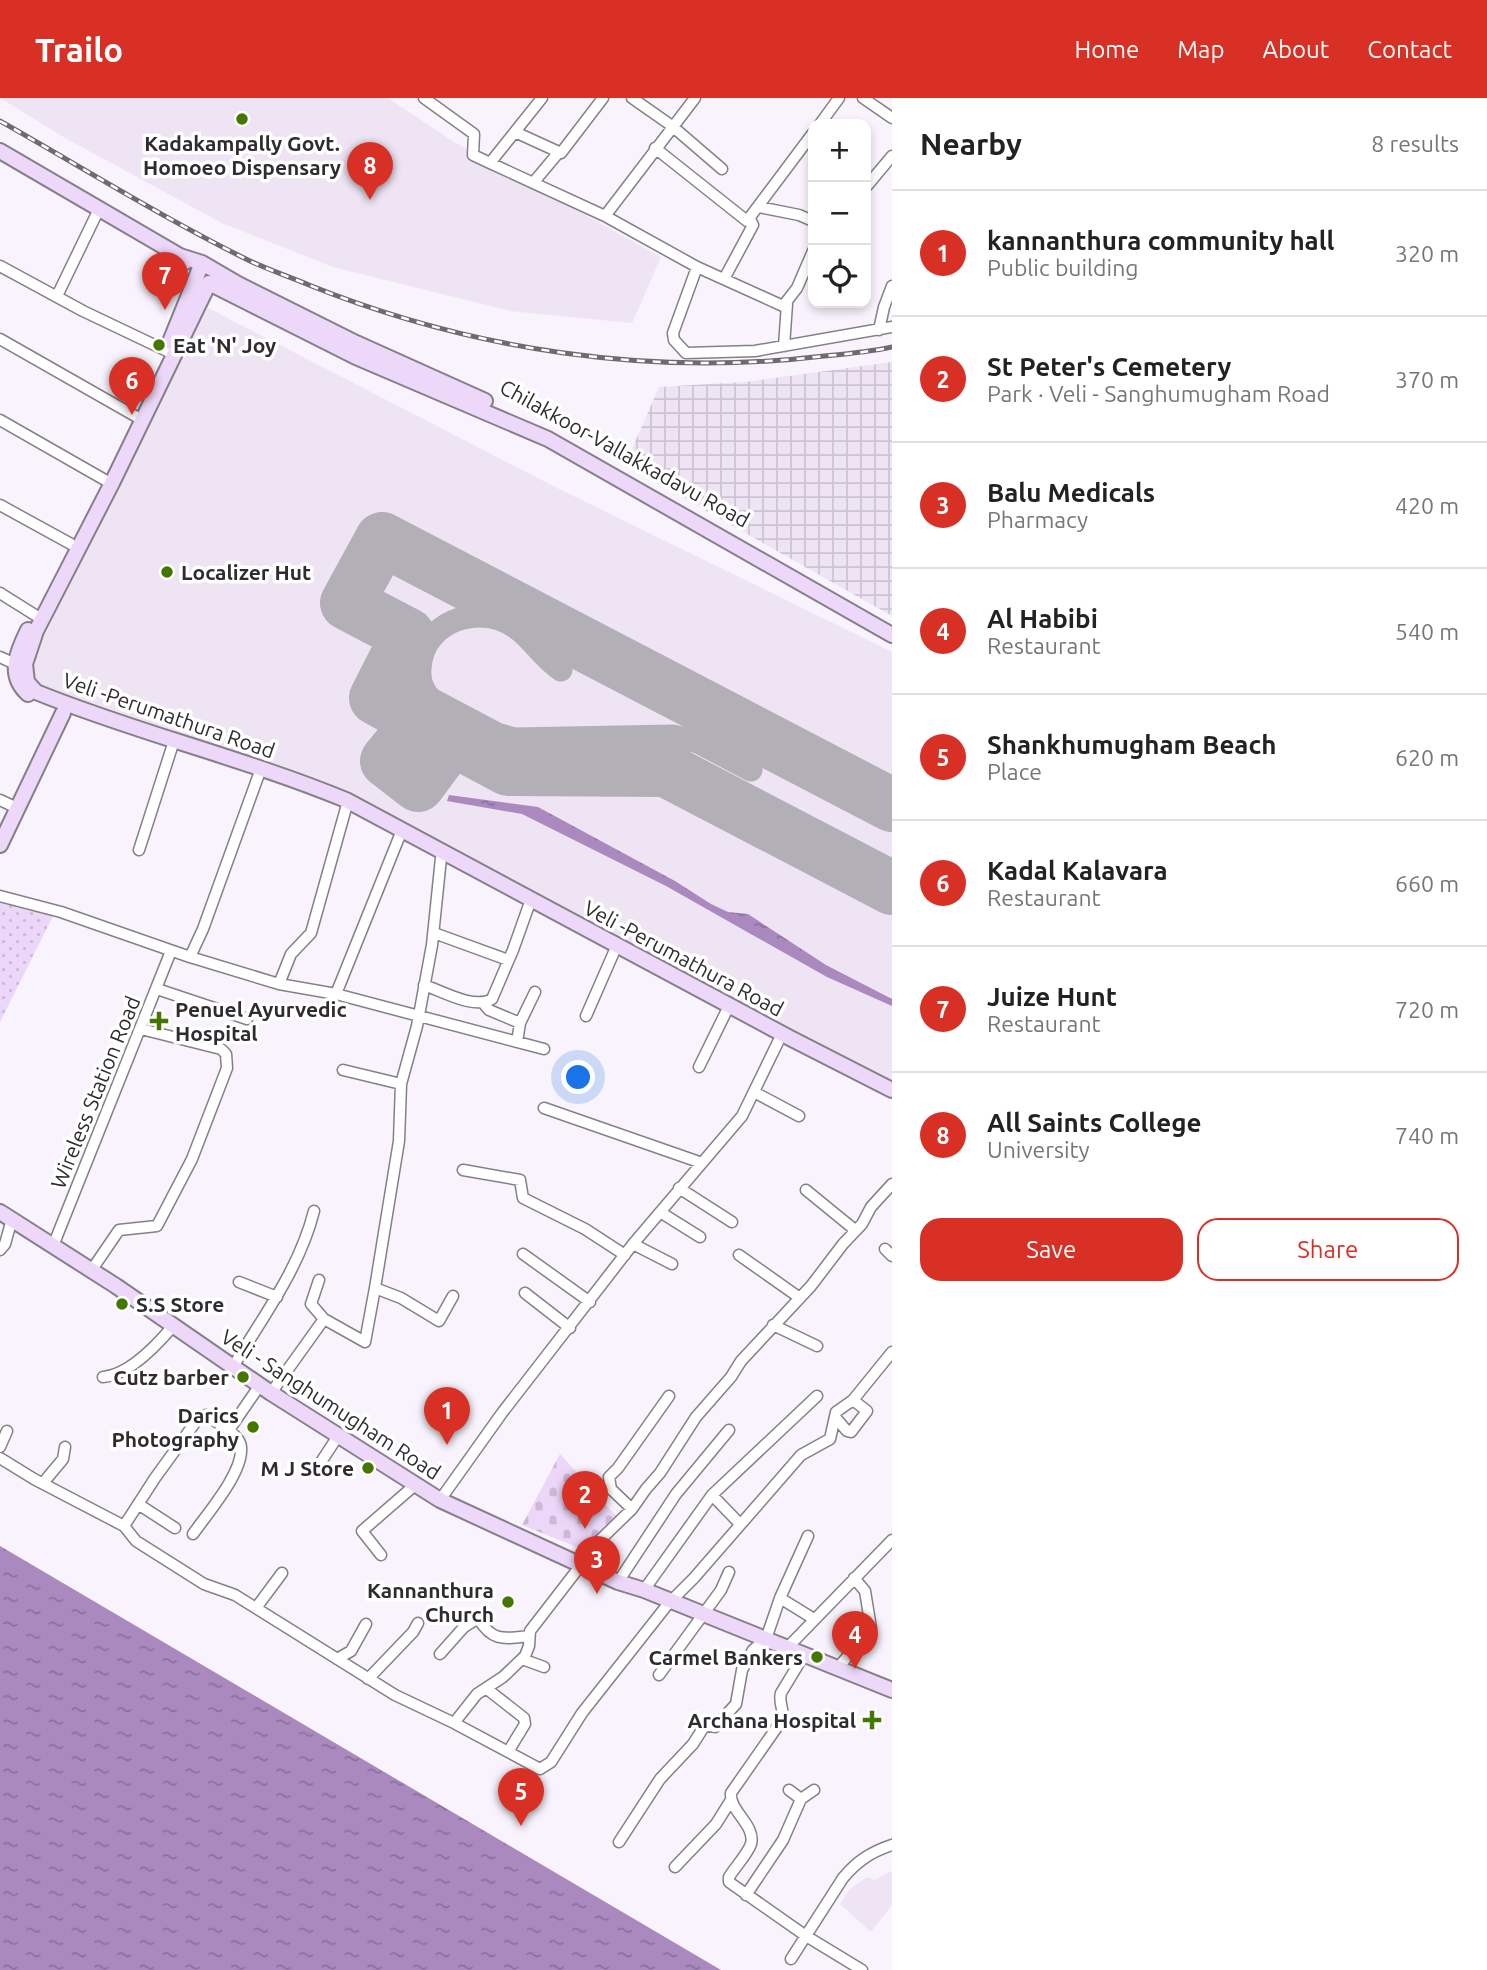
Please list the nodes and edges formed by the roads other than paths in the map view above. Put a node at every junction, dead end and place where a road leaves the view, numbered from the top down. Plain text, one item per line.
1 (424, 98) edge
2 (542, 98) edge
3 (603, 98) edge
4 (632, 98) edge
5 (695, 98) edge
6 (839, 98) edge
7 (863, 98) edge
8 (890, 113) edge
9 (824, 119) edge
10 (672, 126) junction
11 (514, 132) junction
12 (808, 140) edge
13 (655, 148) junction
14 (0, 151) edge
15 (559, 152) junction
16 (892, 156) edge
17 (490, 163) junction
18 (722, 169) dead end
19 (870, 182) edge
20 (533, 183) junction
21 (759, 207) junction
22 (99, 209) junction
23 (605, 216) junction
24 (750, 219) junction
25 (808, 219) edge
26 (808, 263) edge
27 (0, 266) edge
28 (696, 267) junction
29 (205, 272) junction
30 (724, 279) junction
31 (892, 286) edge
32 (234, 289) junction
33 (57, 296) junction
34 (787, 304) junction
35 (892, 327) edge
36 (879, 330) junction
37 (0, 339) edge
38 (784, 346) junction
39 (167, 351) junction
40 (137, 417) junction
41 (0, 420) edge
42 (105, 480) junction
43 (0, 505) edge
44 (71, 544) junction
45 (0, 593) edge
46 (35, 615) junction
47 (892, 626) edge
48 (892, 635) edge
49 (0, 657) edge
50 (15, 664) junction
51 (63, 713) junction
52 (172, 747) junction
53 (259, 774) junction
54 (0, 800) edge
55 (18, 808) junction
56 (346, 808) junction
57 (400, 835) junction
58 (0, 845) edge
59 (139, 850) dead end
60 (441, 859) junction
61 (0, 896) edge
62 (529, 905) junction
63 (434, 933) junction
64 (171, 951) junction
65 (614, 952) junction
66 (190, 957) junction
67 (509, 960) junction
68 (279, 984) junction
69 (424, 985) junction
70 (157, 989) junction
71 (535, 992) dead end
72 (336, 994) junction
73 (484, 1004) junction
74 (726, 1013) junction
75 (419, 1015) junction
76 (586, 1017) dead end
77 (247, 1019) dead end
78 (520, 1023) junction
79 (141, 1029) junction
80 (779, 1040) junction
81 (517, 1042) junction
82 (544, 1049) dead end
83 (699, 1067) dead end
84 (343, 1070) dead end
85 (401, 1084) junction
86 (892, 1090) edge
87 (754, 1092) junction
88 (892, 1098) edge
89 (544, 1108) dead end
90 (799, 1116) dead end
91 (702, 1163) junction
92 (463, 1170) dead end
93 (892, 1184) edge
94 (680, 1188) junction
95 (806, 1190) dead end
96 (314, 1211) dead end
97 (660, 1212) junction
98 (6, 1215) edge
99 (733, 1222) dead end
100 (856, 1230) junction
101 (701, 1237) dead end
102 (634, 1244) junction
103 (53, 1246) junction
104 (0, 1250) edge
105 (523, 1254) dead end
106 (625, 1255) junction
107 (739, 1255) dead end
108 (672, 1264) dead end
109 (90, 1271) junction
110 (320, 1280) dead end
111 (239, 1282) dead end
112 (375, 1288) junction
113 (525, 1293) dead end
114 (453, 1296) dead end
115 (277, 1297) junction
116 (800, 1298) junction
117 (590, 1302) junction
118 (324, 1319) junction
119 (773, 1325) junction
120 (173, 1326) junction
121 (570, 1328) junction
122 (817, 1346) dead end
123 (892, 1352) edge
124 (233, 1367) junction
125 (103, 1377) dead end
126 (266, 1389) junction
127 (669, 1396) dead end
128 (817, 1396) dead end
129 (853, 1400) junction
130 (835, 1417) junction
131 (229, 1430) junction
132 (729, 1430) dead end
133 (7, 1431) dead end
134 (338, 1436) junction
135 (0, 1447) edge
136 (65, 1447) dead end
137 (0, 1458) edge
138 (319, 1465) dead end
139 (43, 1483) junction
140 (415, 1485) junction
141 (712, 1495) junction
142 (440, 1500) junction
143 (138, 1504) junction
144 (632, 1509) junction
145 (740, 1524) junction
146 (124, 1526) junction
147 (175, 1528) dead end
148 (193, 1534) dead end
149 (808, 1536) dead end
150 (892, 1540) edge
151 (381, 1555) dead end
152 (584, 1566) junction
153 (729, 1572) dead end
154 (282, 1573) dead end
155 (854, 1578) junction
156 (618, 1582) junction
157 (644, 1590) junction
158 (780, 1598) junction
159 (672, 1602) junction
160 (256, 1608) junction
161 (704, 1614) junction
162 (814, 1619) junction
163 (418, 1623) dead end
164 (366, 1624) dead end
165 (528, 1636) junction
166 (766, 1639) junction
167 (787, 1647) junction
168 (440, 1654) dead end
169 (804, 1655) junction
170 (337, 1659) junction
171 (522, 1659) junction
172 (544, 1667) dead end
173 (838, 1668) junction
174 (659, 1675) dead end
175 (368, 1679) junction
176 (890, 1686) edge
177 (487, 1689) junction
178 (454, 1723) junction
179 (508, 1752) junction
180 (789, 1790) dead end
181 (814, 1790) dead end
182 (802, 1799) junction
183 (731, 1800) junction
184 (619, 1842) dead end
185 (892, 1844) edge
186 (675, 1867) dead end
187 (746, 1895) junction
188 (806, 1936) junction
189 (791, 1959) dead end
190 (862, 1970) edge

1 - 17 street
2 - 11 street
3 - 15 street
4 - 10 street
5 - 10 street
6 - 9 street
7 - 8 street
10 - 13 street
10 - 18 street
11 - 15 street
11 - 17 street
12 - 21 street
13 - 23 street
13 - 24 street
14 - 22 main road, Chilakkoor-Vallakkadavu Road
15 - 20 street
16 - 19 street
17 - 20 street
20 - 23 street
21 - 24 street
21 - 25 street
22 - 29 main road, Chilakkoor-Vallakkadavu Road
22 - 33 street
23 - 28 street
24 - 30 street
26 - 34 street
27 - 33 street
28 - 30 street
28 - 38 street
29 - 32 main road, Chilakkoor-Vallakkadavu Road
29 - 39 main road
29 - 86 main road, Veli -Perumathura Road
30 - 34 street
31 - 36 street
32 - 47 main road, Chilakkoor-Vallakkadavu Road
32 - 48 main road
33 - 39 street
34 - 38 street
35 - 36 street
36 - 38 street
37 - 40 street
39 - 40 main road
40 - 42 main road
41 - 42 street
42 - 44 main road
43 - 44 street
44 - 46 main road
45 - 46 street
46 - 50 main road
49 - 50 street
50 - 51 main road
51 - 52 main road
51 - 55 main road
52 - 53 main road
52 - 59 street
53 - 56 main road
53 - 66 street
54 - 55 street
55 - 58 main road
56 - 57 main road
56 - 68 street
57 - 60 main road
57 - 72 street
60 - 62 main road
60 - 63 street
61 - 64 street
62 - 65 main road
62 - 67 street
63 - 67 street
63 - 69 street
64 - 66 street
64 - 70 street, Wireless Station Road
65 - 74 main road
65 - 76 street
66 - 68 street
67 - 73 street
68 - 72 street
69 - 73 street
69 - 75 street
70 - 77 street
70 - 79 street, Wireless Station Road
71 - 78 street
72 - 75 street
73 - 78 street
74 - 80 main road
74 - 83 street
75 - 81 street
75 - 85 street
78 - 81 street
79 - 103 street, Wireless Station Road
79 - 109 street
80 - 87 street
80 - 88 main road
81 - 82 street
84 - 85 street
85 - 112 street
87 - 90 street
87 - 91 street
89 - 91 street
91 - 94 street
92 - 106 street
93 - 100 street
94 - 97 street
94 - 99 street
95 - 100 street
96 - 115 street
97 - 101 street
97 - 102 street
98 - 103 main road, Veli - Sanghumugham Road
98 - 104 street
100 - 116 street
102 - 106 street
102 - 108 street
103 - 109 main road, Veli - Sanghumugham Road
105 - 117 street
106 - 117 street
107 - 116 street
109 - 120 main road, Veli - Sanghumugham Road
110 - 118 street
111 - 115 street
112 - 114 street
112 - 118 street
113 - 121 street
115 - 124 street
116 - 119 street
117 - 121 street
118 - 126 street
119 - 122 street
119 - 144 street
120 - 124 main road, Veli - Sanghumugham Road
120 - 125 street
121 - 142 street
123 - 129 street
124 - 126 main road, Veli - Sanghumugham Road
126 - 131 street
126 - 134 main road, Veli - Sanghumugham Road
127 - 144 street
128 - 141 street
129 - 130 street
129 - 130 street
130 - 145 street
131 - 143 street
131 - 148 street
132 - 156 street
133 - 135 street
134 - 138 street
134 - 140 main road, Veli - Sanghumugham Road
136 - 139 street
137 - 139 street
139 - 146 street
140 - 142 main road, Veli - Sanghumugham Road
140 - 151 street
141 - 145 street
141 - 157 street
142 - 152 main road, Veli - Sanghumugham Road
143 - 146 street
143 - 147 street
144 - 152 street
145 - 159 street
146 - 160 street
149 - 158 street
150 - 155 street
152 - 156 main road, Veli - Sanghumugham Road
152 - 165 street
153 - 161 street
154 - 160 street
155 - 162 street
155 - 173 street
156 - 157 main road, Veli - Sanghumugham Road
157 - 159 main road, Veli - Sanghumugham Road
158 - 162 street
158 - 166 street
159 - 161 main road, Veli - Sanghumugham Road
159 - 179 street
160 - 170 street
161 - 166 main road, Veli - Sanghumugham Road
161 - 174 street
162 - 167 street
163 - 175 street
164 - 170 street
165 - 168 street
165 - 171 street
166 - 167 main road, Veli - Sanghumugham Road
166 - 184 street
167 - 169 main road, Veli - Sanghumugham Road
169 - 173 main road, Veli - Sanghumugham Road
169 - 183 street
170 - 175 street
171 - 172 street
171 - 177 street
173 - 176 main road, Veli - Sanghumugham Road
175 - 178 street
177 - 178 street
177 - 179 street
178 - 179 street
180 - 182 street
181 - 182 street
182 - 187 street
183 - 186 street
183 - 187 street
185 - 188 street
187 - 188 street
188 - 189 street
188 - 190 street

